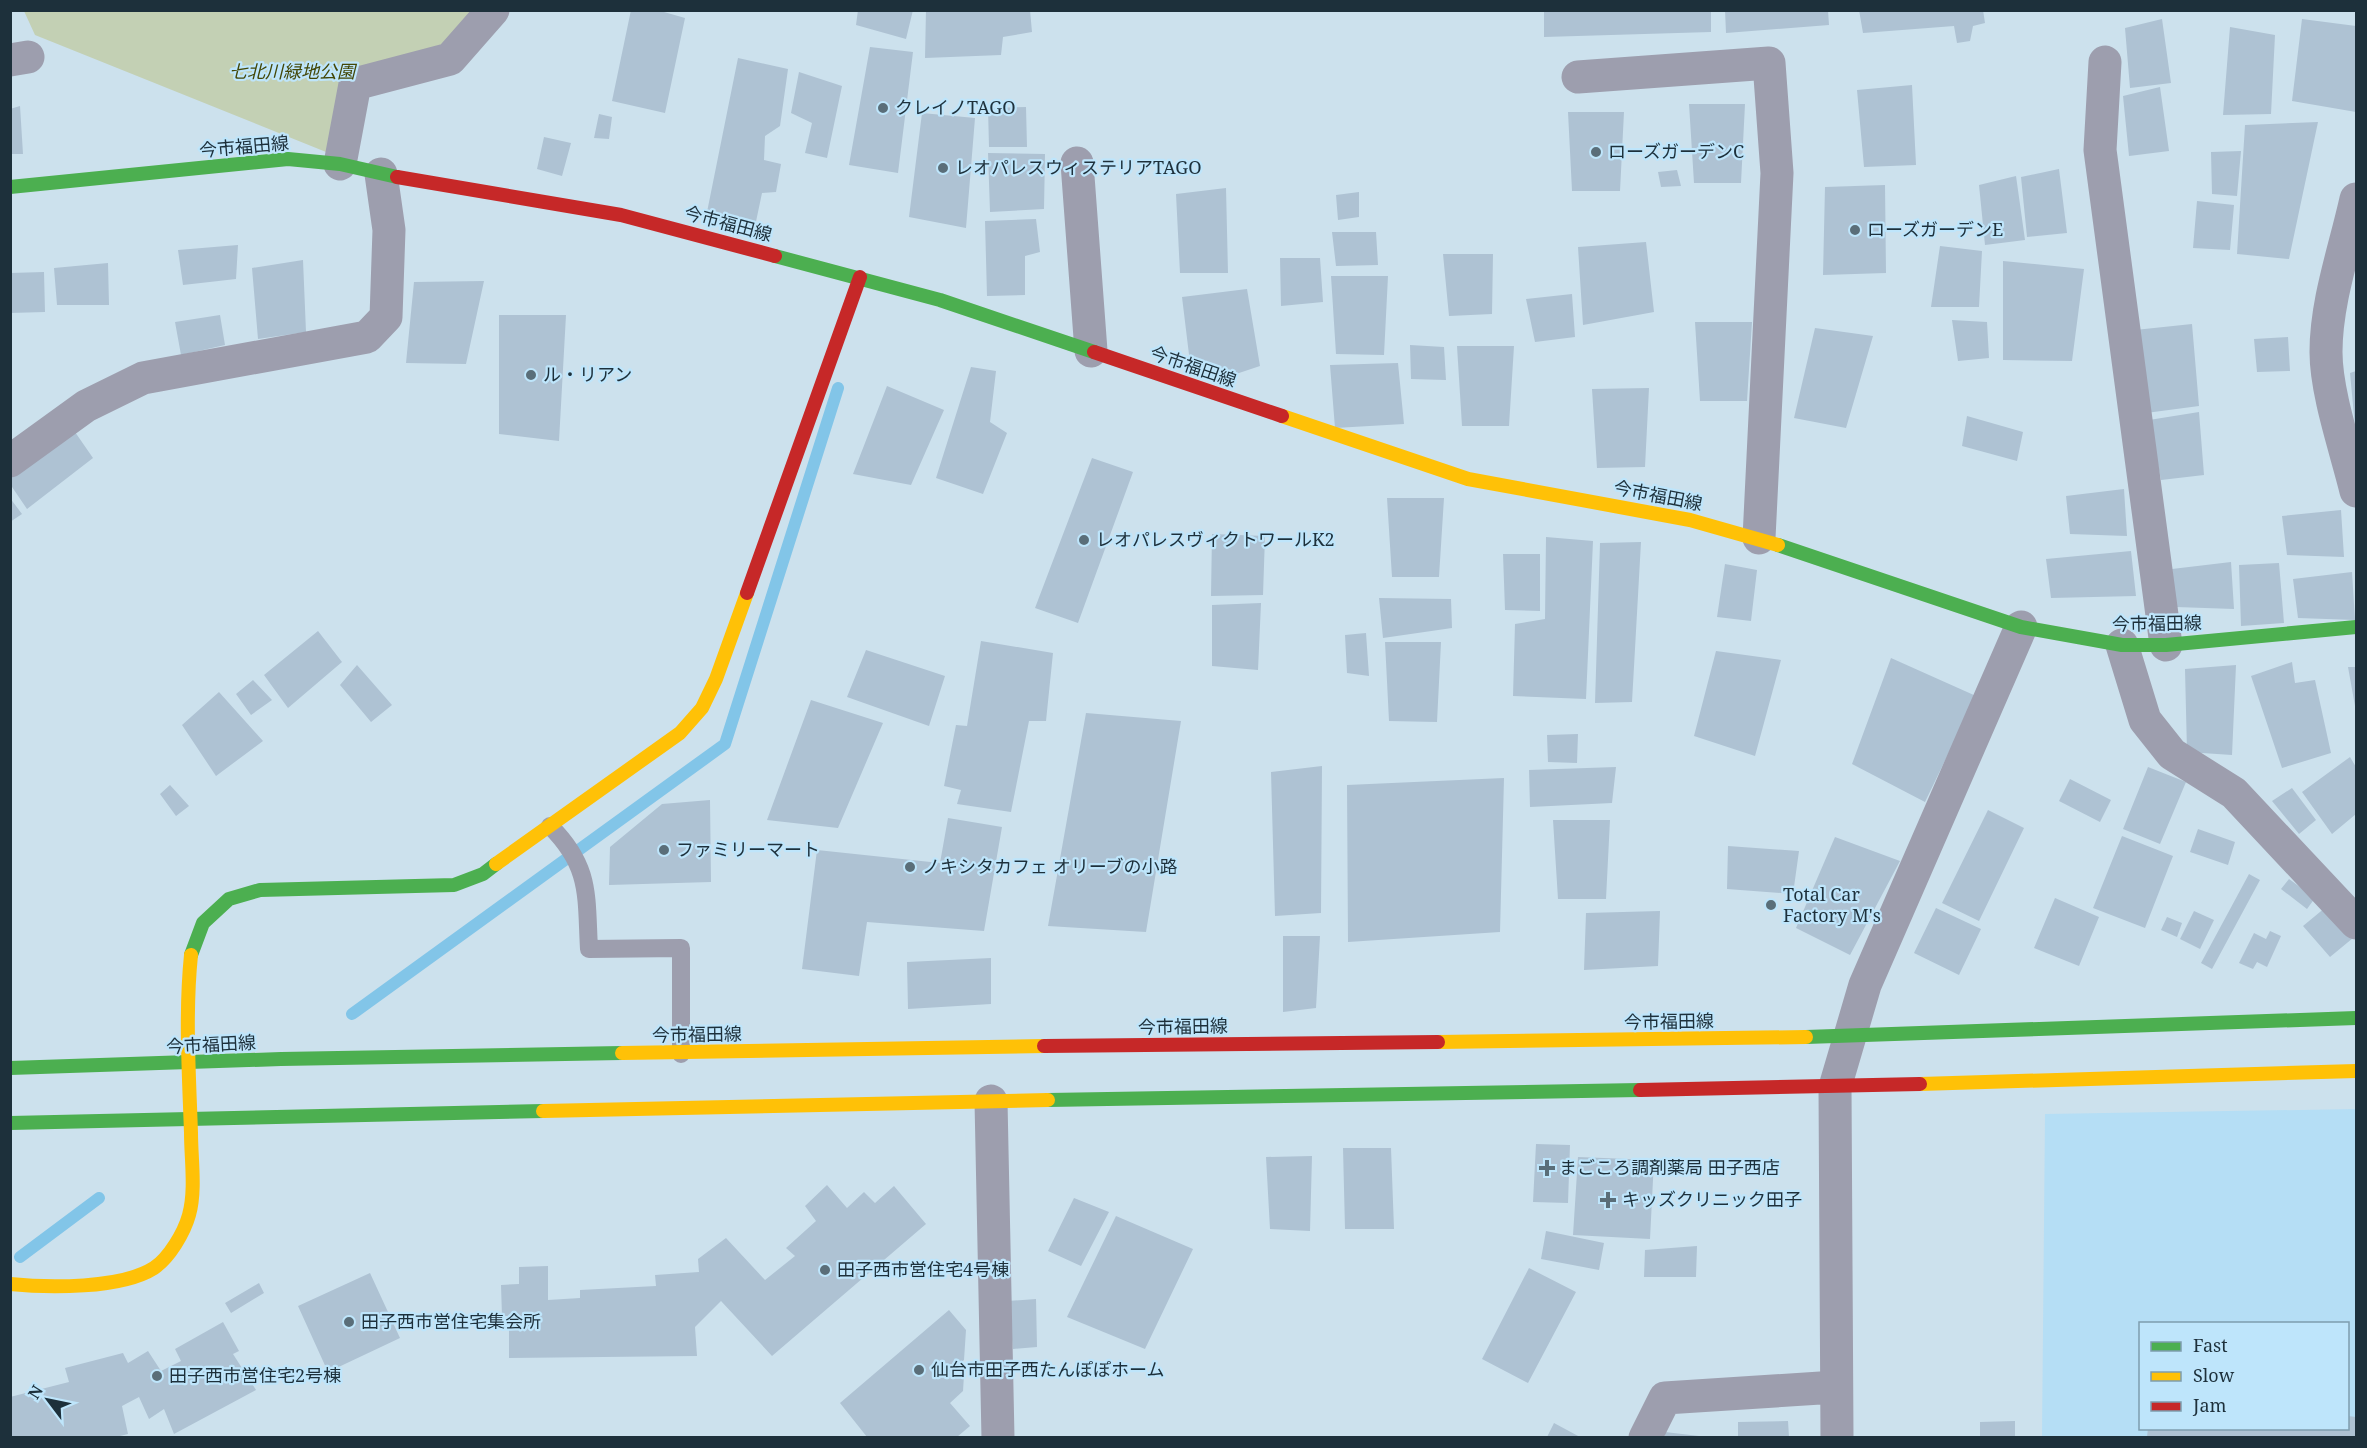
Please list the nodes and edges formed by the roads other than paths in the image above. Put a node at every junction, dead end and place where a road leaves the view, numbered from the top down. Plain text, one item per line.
1 (493, 10) edge
2 (2105, 62) dead end
3 (1578, 77) dead end
4 (1077, 163) dead end
5 (340, 164) junction
6 (381, 174) junction
7 (10, 187) edge
8 (2356, 199) edge
9 (860, 277) junction
10 (1091, 351) junction
11 (10, 461) edge
12 (2356, 491) edge
13 (1759, 538) junction
14 (2021, 627) junction
15 (2356, 627) edge
16 (2122, 645) junction
17 (2166, 645) junction
18 (550, 826) junction
19 (2356, 923) edge
20 (2356, 1018) edge
21 (1848, 1035) junction
22 (681, 1054) junction
23 (189, 1064) junction
24 (10, 1068) edge
25 (2356, 1071) edge
26 (1835, 1087) junction
27 (991, 1101) junction
28 (190, 1119) junction
29 (10, 1123) edge
30 (10, 1284) edge
31 (52, 1288) junction
32 (21, 1301) dead end
33 (1836, 1387) junction
34 (998, 1437) edge
35 (1645, 1437) edge
36 (1837, 1437) edge

1 - 5 street
2 - 17 street
3 - 13 street
4 - 10 street
5 - 6 main road, 今市福田線
5 - 7 main road, 今市福田線
6 - 9 main road, 今市福田線
6 - 11 street
8 - 12 street
9 - 10 main road, 今市福田線
9 - 18 main road
10 - 13 main road, 今市福田線
13 - 14 main road, 今市福田線
14 - 16 main road, 今市福田線
14 - 21 street
15 - 17 main road, 今市福田線
16 - 17 main road, 今市福田線
16 - 19 street
18 - 22 lane
18 - 23 main road
20 - 21 main road, 今市福田線
21 - 22 main road, 今市福田線
21 - 26 street
22 - 23 main road, 今市福田線
23 - 24 main road, 今市福田線
23 - 28 main road
25 - 26 main road
26 - 27 main road
26 - 33 street
27 - 28 main road
27 - 34 street
28 - 29 main road
28 - 31 main road
30 - 31 main road
31 - 32 main road
33 - 35 street
33 - 36 street

